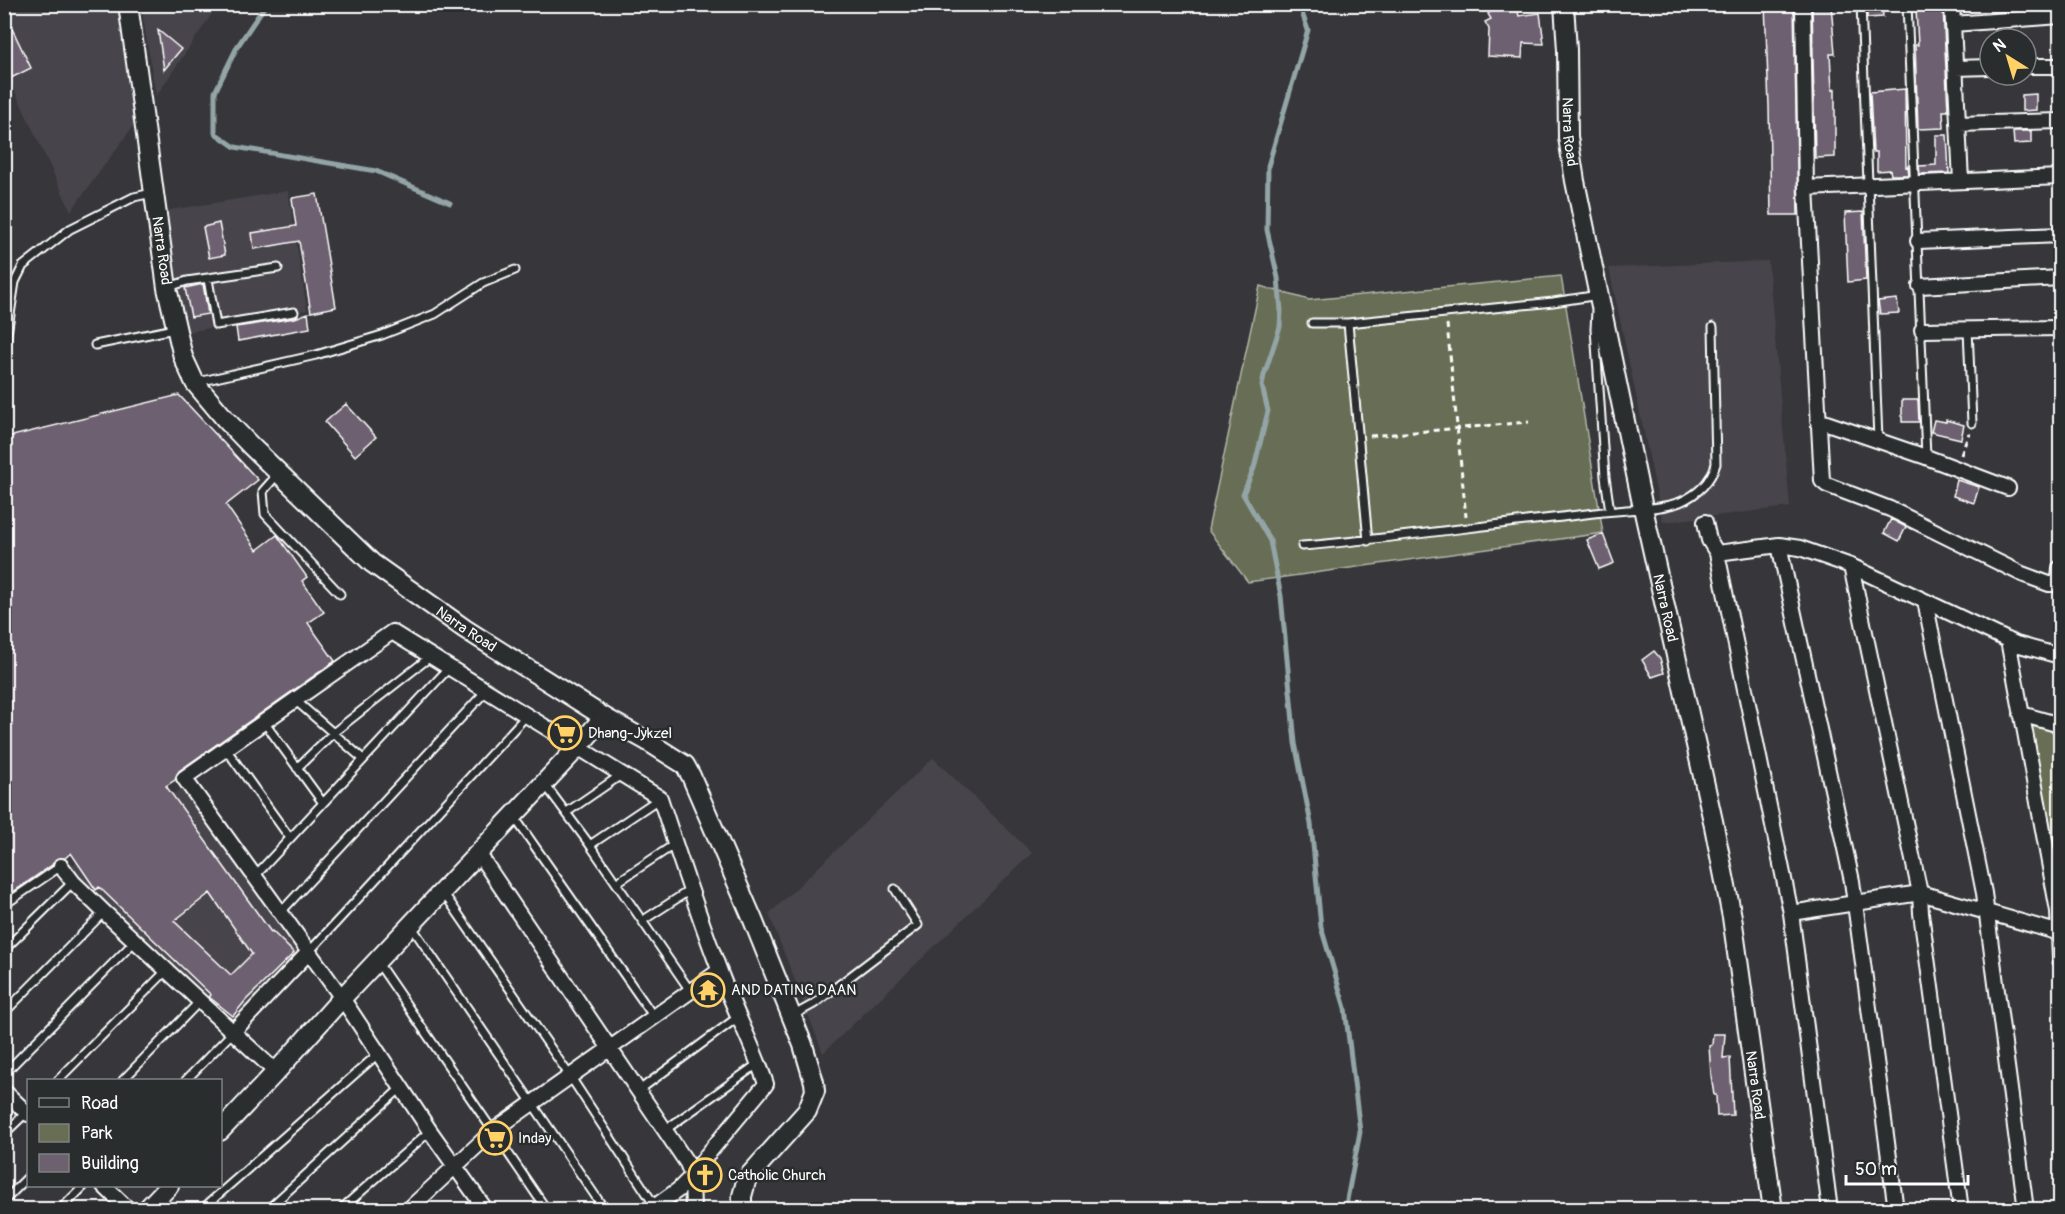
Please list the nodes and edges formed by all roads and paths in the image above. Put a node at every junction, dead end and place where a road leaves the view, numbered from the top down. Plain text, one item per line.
1 (128, 4) edge
2 (1564, 4) edge
3 (1803, 4) edge
4 (1861, 4) edge
5 (1907, 4) edge
6 (1952, 4) edge
7 (2061, 16) edge
8 (1953, 24) junction
9 (2038, 66) edge
10 (2061, 66) edge
11 (1978, 67) edge
12 (1955, 68) junction
13 (2061, 121) edge
14 (1958, 124) junction
15 (2061, 177) edge
16 (1961, 181) junction
17 (1915, 183) junction
18 (1869, 186) junction
19 (1806, 188) junction
20 (154, 193) junction
21 (2061, 235) edge
22 (1918, 241) junction
23 (278, 268) dead end
24 (515, 270) dead end
25 (2061, 278) edge
26 (208, 279) junction
27 (1920, 286) junction
28 (167, 288) junction
29 (1600, 298) junction
30 (294, 312) dead end
31 (1446, 313) junction
32 (1312, 323) dead end
33 (1348, 323) junction
34 (1713, 327) dead end
35 (177, 328) junction
36 (2061, 328) edge
37 (1968, 329) junction
38 (1922, 330) junction
39 (95, 345) dead end
40 (4, 354) edge
41 (195, 383) junction
42 (1818, 420) junction
43 (1529, 422) dead end
44 (1972, 423) joint
45 (1457, 428) junction
46 (1358, 437) junction
47 (1878, 440) junction
48 (1926, 457) junction
49 (1957, 468) junction
50 (279, 473) junction
51 (2008, 488) dead end
52 (1643, 508) junction
53 (1610, 511) junction
54 (1705, 522) dead end
55 (1467, 527) junction
56 (1368, 541) junction
57 (1779, 545) junction
58 (1302, 546) dead end
59 (1717, 553) junction
60 (1851, 566) junction
61 (2061, 568) edge
62 (340, 594) dead end
63 (1925, 602) junction
64 (2008, 640) junction
65 (2061, 656) edge
66 (430, 657) junction
67 (448, 669) junction
68 (486, 692) junction
69 (295, 700) junction
70 (2021, 714) junction
71 (526, 716) junction
72 (604, 717) junction
73 (264, 722) junction
74 (2061, 725) edge
75 (333, 733) junction
76 (226, 748) junction
77 (577, 748) junction
78 (363, 759) junction
79 (297, 768) junction
80 (621, 774) junction
81 (544, 783) junction
82 (660, 798) junction
83 (323, 803) junction
84 (567, 812) junction
85 (513, 816) junction
86 (290, 838) junction
87 (675, 844) junction
88 (590, 845) junction
89 (478, 853) junction
90 (61, 866) joint
91 (255, 876) junction
92 (73, 882) junction
93 (615, 883) junction
94 (895, 889) dead end
95 (690, 890) junction
96 (442, 891) junction
97 (1920, 893) junction
98 (1855, 903) junction
99 (4, 905) edge
100 (104, 912) junction
101 (1986, 912) junction
102 (280, 913) junction
103 (1791, 913) junction
104 (642, 921) junction
105 (410, 925) junction
106 (2059, 932) edge
107 (135, 941) junction
108 (4, 950) edge
109 (308, 953) junction
110 (2061, 960) edge
111 (376, 961) junction
112 (166, 971) junction
113 (719, 971) junction
114 (691, 992) junction
115 (342, 998) junction
116 (199, 1002) junction
117 (4, 1013) edge
118 (792, 1016) junction
119 (654, 1017) junction
120 (738, 1017) junction
121 (232, 1033) junction
122 (609, 1049) junction
123 (380, 1053) junction
124 (759, 1063) junction
125 (276, 1072) junction
126 (4, 1074) edge
127 (570, 1077) junction
128 (59, 1079) edge
129 (124, 1079) edge
130 (187, 1079) edge
131 (402, 1087) junction
132 (4, 1091) edge
133 (638, 1091) junction
134 (532, 1104) junction
135 (27, 1111) edge
136 (27, 1113) edge
137 (222, 1129) edge
138 (665, 1130) junction
139 (430, 1131) junction
140 (493, 1131) junction
141 (4, 1134) edge
142 (455, 1165) junction
143 (692, 1176) junction
144 (27, 1178) edge
145 (82, 1187) edge
146 (106, 1187) edge
147 (167, 1187) edge
148 (4, 1201) edge
149 (653, 1208) edge
150 (60, 1209) edge
151 (129, 1209) edge
152 (146, 1209) edge
153 (201, 1209) edge
154 (267, 1209) edge
155 (340, 1209) edge
156 (408, 1209) edge
157 (486, 1209) edge
158 (547, 1209) edge
159 (605, 1209) edge
160 (693, 1209) edge
161 (742, 1209) edge
162 (1773, 1209) edge
163 (1830, 1209) edge
164 (1896, 1209) edge
165 (1961, 1209) edge
166 (2026, 1209) edge

1 - 20 street, Narra Road
2 - 29 street, Narra Road
3 - 19 street
4 - 18 lane
5 - 17 lane
6 - 8 street
7 - 8 street
8 - 12 street
9 - 10 street
11 - 12 street
12 - 14 street
13 - 14 street
14 - 16 street
15 - 16 street
16 - 17 street
17 - 18 street
17 - 22 lane
18 - 19 street
18 - 47 lane
19 - 42 street
20 - 28 street, Narra Road
20 - 40 lane
21 - 22 street
22 - 27 lane
23 - 26 lane
24 - 41 lane
25 - 27 street
26 - 28 lane
26 - 30 lane
27 - 38 lane
28 - 35 street, Narra Road
29 - 31 lane
29 - 52 street, Narra Road
29 - 53 lane
31 - 33 lane
31 - 45 path
32 - 33 lane
33 - 46 lane
34 - 52 lane
35 - 39 lane
35 - 41 street, Narra Road
36 - 37 street
37 - 38 street
37 - 44 lane
38 - 48 lane
41 - 50 street, Narra Road
42 - 47 street
42 - 61 street
43 - 45 path
44 - 49 path
45 - 46 path
45 - 55 path
46 - 56 lane
47 - 48 street
48 - 49 street
49 - 51 street
50 - 62 lane
50 - 72 street, Narra Road
52 - 53 lane
52 - 162 street, Narra Road
53 - 55 lane
54 - 59 street
55 - 56 lane
56 - 58 lane
57 - 59 street
57 - 60 street
57 - 98 street
59 - 103 street
60 - 63 street
60 - 97 street
63 - 64 street
63 - 101 street
64 - 65 street
64 - 70 street
66 - 67 street
66 - 69 street
66 - 75 lane
67 - 68 street
67 - 78 lane
68 - 71 street
68 - 102 lane
69 - 73 street
69 - 75 lane
70 - 74 street
70 - 106 street
71 - 77 street
71 - 109 lane
72 - 77 street
72 - 118 street, Narra Road
73 - 76 street
73 - 79 lane
75 - 78 lane
75 - 79 lane
76 - 86 lane
76 - 91 street
77 - 80 street
77 - 81 street
78 - 83 lane
79 - 83 lane
80 - 82 street
80 - 84 lane
81 - 84 lane
81 - 85 street
82 - 87 street
82 - 88 lane
83 - 86 lane
84 - 88 lane
85 - 89 street
85 - 119 lane
86 - 91 lane
87 - 93 lane
87 - 95 street
88 - 93 lane
89 - 96 street
89 - 122 street
90 - 92 street
90 - 99 lane
91 - 102 street
92 - 100 street
92 - 108 lane
93 - 104 lane
94 - 118 lane
95 - 104 lane
95 - 113 street
96 - 105 street
96 - 127 lane
97 - 98 street
97 - 101 street
97 - 165 street
98 - 103 street
98 - 164 street
100 - 107 street
100 - 117 lane
101 - 106 street
101 - 166 street
102 - 109 street
103 - 163 street
104 - 114 lane
105 - 111 street
105 - 134 lane
106 - 110 street
107 - 112 street
107 - 126 lane
109 - 115 street
109 - 121 street
111 - 115 street
111 - 140 lane
112 - 116 street
112 - 128 lane
113 - 114 street
113 - 120 street
114 - 119 street
115 - 123 street
115 - 125 street
116 - 121 street
116 - 129 lane
118 - 161 street, Narra Road
119 - 122 street
120 - 124 street
120 - 133 lane
121 - 125 street
121 - 130 lane
122 - 127 street
122 - 133 street
123 - 131 street
123 - 153 lane
124 - 138 lane
124 - 143 street
125 - 137 street
127 - 134 street
127 - 149 lane
131 - 139 street
131 - 154 lane
132 - 135 street
133 - 138 street
134 - 140 street
134 - 159 lane
136 - 141 lane
138 - 143 street
139 - 142 street
139 - 155 lane
140 - 142 street
140 - 158 lane
142 - 156 street
142 - 157 street
143 - 149 street
143 - 160 street
144 - 148 lane
145 - 150 lane
146 - 151 street
147 - 152 street

